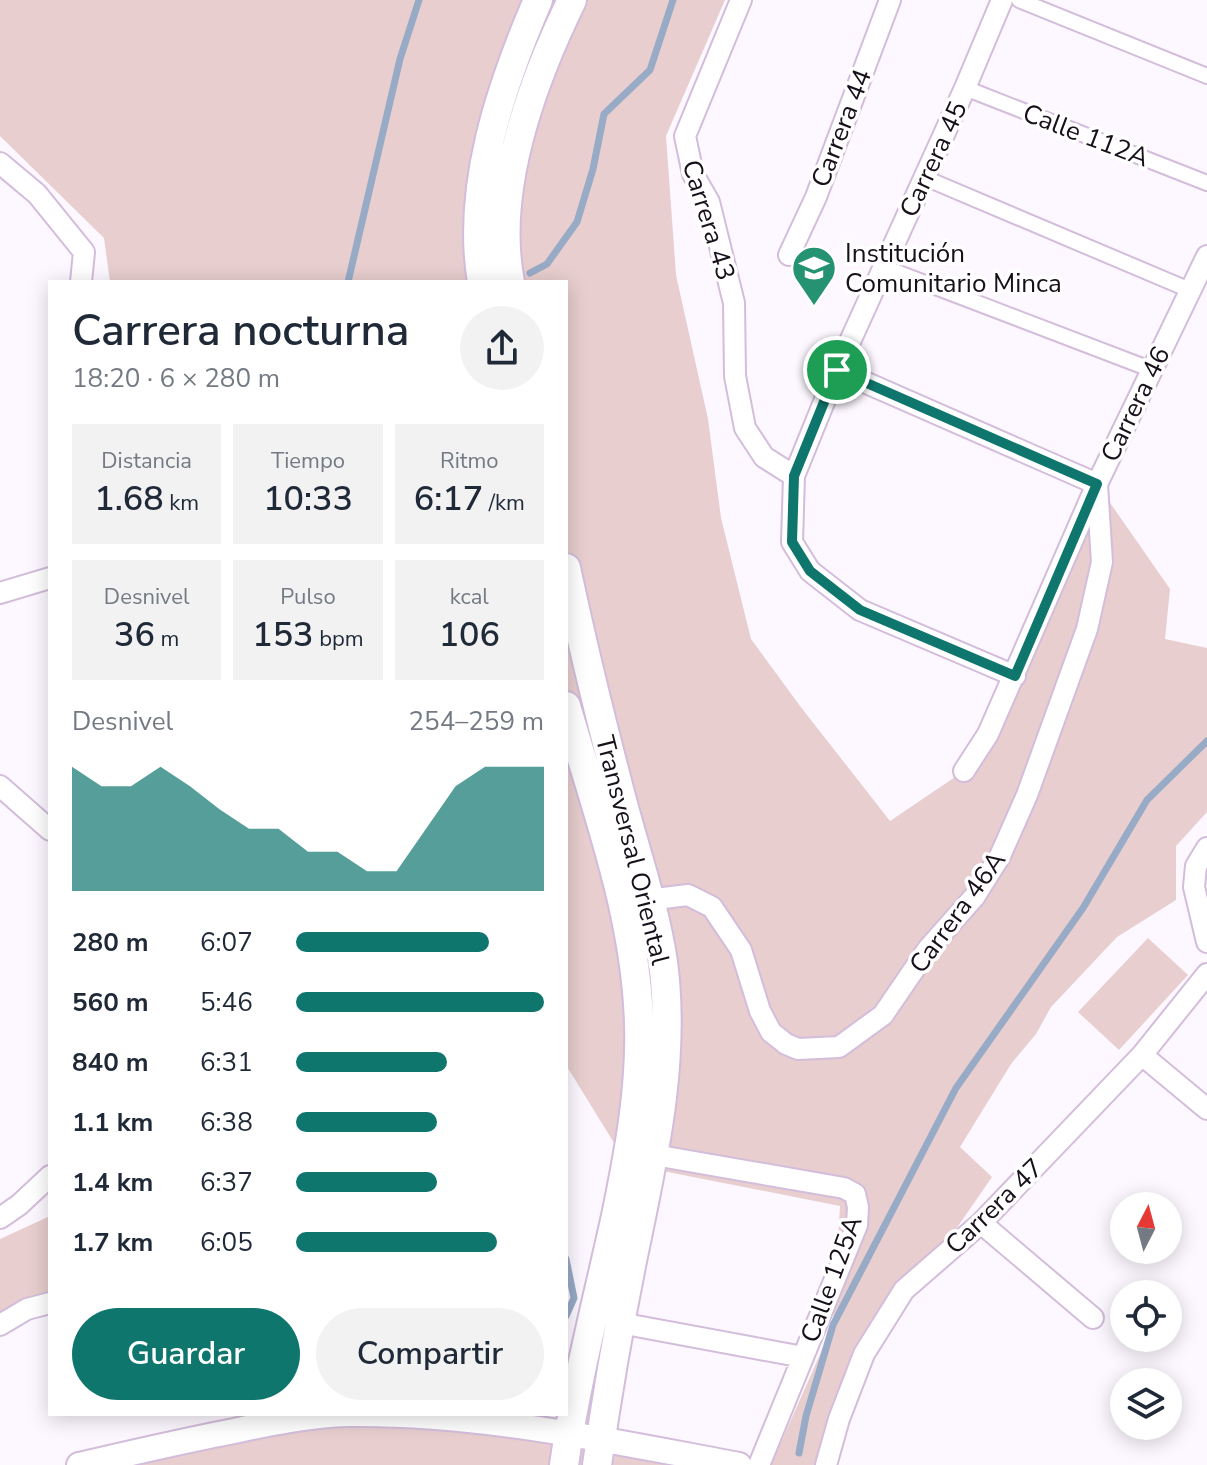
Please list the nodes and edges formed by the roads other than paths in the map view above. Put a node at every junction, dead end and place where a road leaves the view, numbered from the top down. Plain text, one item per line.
1 (538, 0) edge
2 (572, 0) edge
3 (741, 0) edge
4 (890, 0) edge
5 (1002, 0) edge
6 (1019, 0) edge
7 (1207, 76) edge
8 (965, 88) junction
9 (0, 163) edge
10 (925, 178) junction
11 (1207, 183) edge
12 (789, 255) dead end
13 (1207, 256) edge
14 (883, 267) junction
15 (81, 280) edge
16 (482, 280) edge
17 (510, 280) edge
18 (1192, 291) junction
19 (1150, 369) junction
20 (837, 370) junction
21 (794, 476) junction
22 (1097, 484) junction
23 (568, 577) edge
24 (48, 579) edge
25 (0, 593) edge
26 (1015, 676) junction
27 (568, 712) edge
28 (964, 771) dead end
29 (0, 786) edge
30 (48, 828) edge
31 (1207, 848) edge
32 (636, 902) junction
33 (1207, 942) edge
34 (1207, 974) edge
35 (1142, 1055) junction
36 (1207, 1109) edge
37 (654, 1155) junction
38 (45, 1184) edge
39 (0, 1218) edge
40 (981, 1223) junction
41 (48, 1304) edge
42 (1093, 1318) dead end
43 (620, 1323) junction
44 (0, 1325) edge
45 (803, 1357) junction
46 (322, 1416) edge
47 (394, 1416) edge
48 (568, 1434) junction
49 (599, 1452) edge
50 (79, 1465) edge
51 (564, 1465) edge
52 (739, 1465) edge
53 (759, 1465) edge
54 (826, 1465) edge

1 - 16 main road
2 - 17 main road
3 - 21 street, Carrera 43
4 - 12 street, Carrera 44
5 - 8 street, Carrera 45
6 - 7 street
8 - 10 street, Carrera 45
8 - 11 street, Calle 112A
9 - 15 street
10 - 14 street, Carrera 45
10 - 18 street
13 - 18 street, Carrera 46
14 - 19 street
14 - 20 street, Carrera 45
18 - 19 street, Carrera 46
19 - 22 street, Carrera 46
20 - 21 street, Carrera 45
20 - 22 street
21 - 26 street, Carrera 45
22 - 26 street, Carrera 46
22 - 32 street, Carrera 46A
23 - 32 main road, Transversal Oriental
24 - 25 street
26 - 28 street, Carrera 46
27 - 32 main road, Transversal Oriental
29 - 30 street
31 - 33 street
32 - 37 main road, Transversal Oriental
32 - 48 main road, Transversal Oriental
34 - 35 street, Carrera 47
35 - 36 street
35 - 40 street, Carrera 47
37 - 43 main road, Transversal Oriental
37 - 45 street, Calle 125A
38 - 39 street
40 - 42 street
40 - 54 street, Carrera 47
41 - 44 street
43 - 45 street
43 - 49 main road, Transversal Oriental
45 - 53 street, Calle 125A
46 - 50 street
47 - 48 street
48 - 49 street
48 - 51 main road, Transversal Oriental
49 - 52 street

